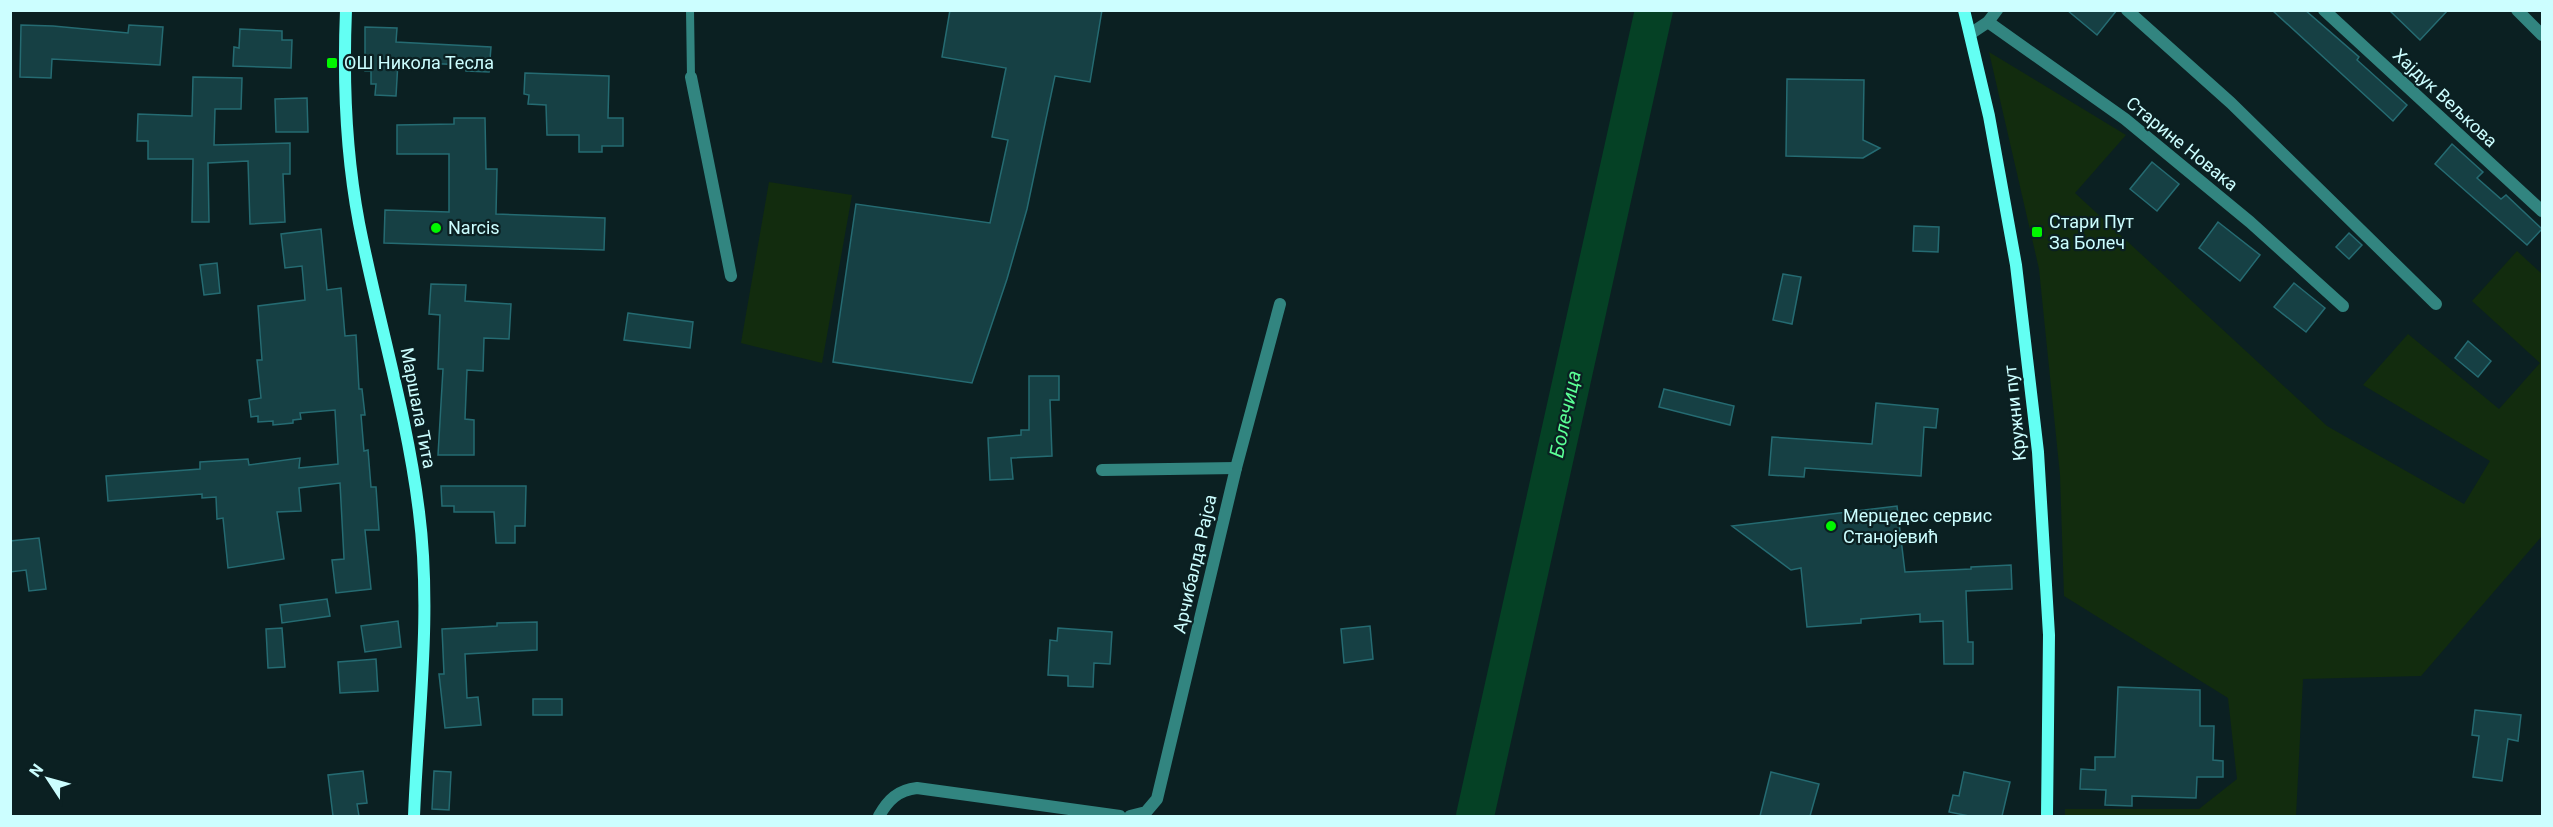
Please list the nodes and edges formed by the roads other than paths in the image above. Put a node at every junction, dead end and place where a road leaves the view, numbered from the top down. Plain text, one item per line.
1 (346, 10) edge
2 (690, 10) edge
3 (1964, 10) edge
4 (1997, 10) edge
5 (2127, 10) edge
6 (2324, 10) edge
7 (2517, 10) edge
8 (1988, 22) junction
9 (1970, 34) junction
10 (2542, 35) edge
11 (691, 77) joint
12 (2542, 211) edge
13 (731, 276) dead end
14 (1280, 304) dead end
15 (2436, 304) dead end
16 (2343, 306) dead end
17 (1236, 468) junction
18 (1102, 470) dead end
19 (414, 816) edge
20 (879, 816) edge
21 (1120, 816) edge
22 (1130, 816) edge
23 (2047, 816) edge

1 - 19 main road, Маршала Тита
2 - 11 lane
3 - 9 main road, Кружни пут
4 - 8 street
5 - 15 street
6 - 12 street, Хајдук Вељкова
7 - 10 street
8 - 9 street
8 - 16 street, Старине Новака
9 - 23 main road, Кружни пут
11 - 13 street
14 - 17 street, Арчибалда Рајса
17 - 18 street
17 - 22 street, Арчибалда Рајса
20 - 21 street

